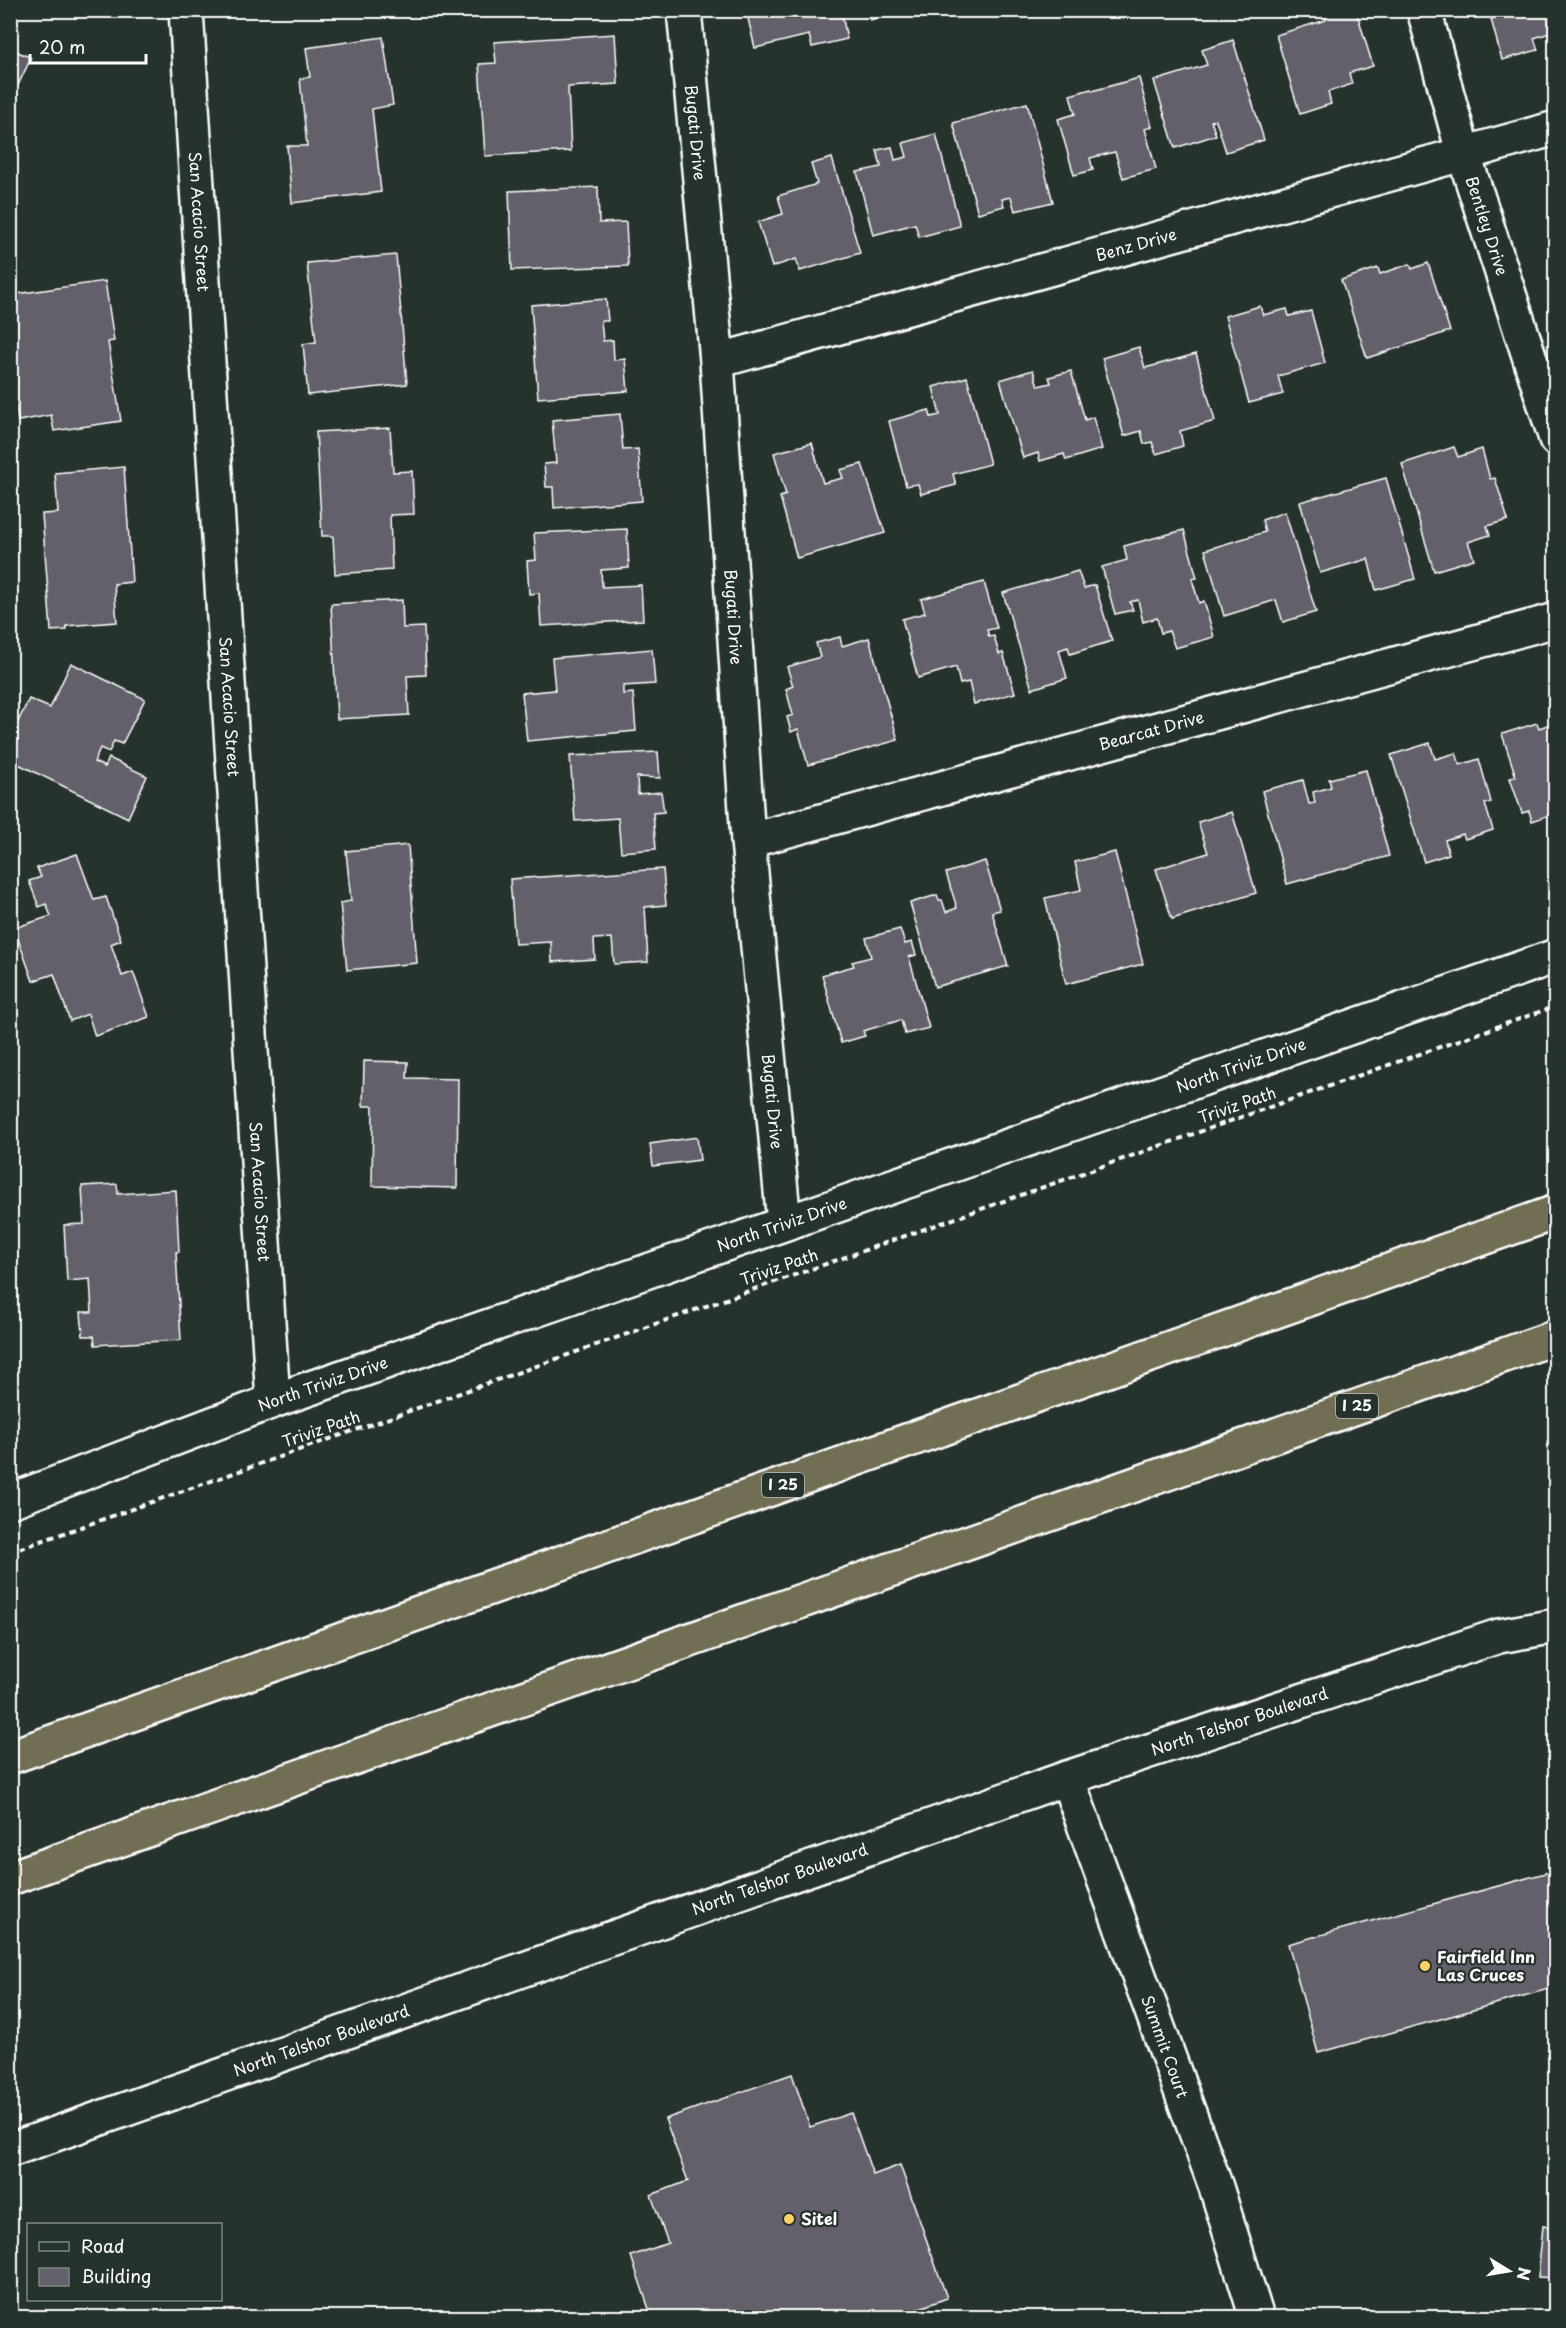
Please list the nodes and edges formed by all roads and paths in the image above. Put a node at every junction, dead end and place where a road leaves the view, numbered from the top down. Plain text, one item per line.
1 (186, 10) edge
2 (684, 10) edge
3 (1424, 10) edge
4 (1556, 128) edge
5 (1463, 152) junction
6 (717, 361) junction
7 (1556, 439) edge
8 (1556, 620) edge
9 (748, 841) junction
10 (1556, 956) edge
11 (1556, 1006) edge
12 (1556, 1212) edge
13 (784, 1223) junction
14 (1556, 1337) edge
15 (273, 1401) junction
16 (10, 1501) edge
17 (10, 1552) edge
18 (1556, 1626) edge
19 (10, 1757) edge
20 (1067, 1778) junction
21 (10, 1878) edge
22 (10, 2151) edge
23 (1257, 2318) edge

1 - 15 street, San Acacio Street
2 - 6 street, Bugati Drive
3 - 5 street, Bentley Drive
4 - 5 street, Benz Drive
5 - 6 street, Benz Drive
5 - 7 street, Bentley Drive
6 - 9 street, Bugati Drive
8 - 9 street, Bearcat Drive
9 - 13 street, Bugati Drive
10 - 13 street, North Triviz Drive
11 - 17 path, Triviz Path
12 - 19 highway, I 25
13 - 15 street, North Triviz Drive
14 - 21 highway, I 25
15 - 16 street, North Triviz Drive
18 - 20 street, North Telshor Boulevard
20 - 22 street, North Telshor Boulevard
20 - 23 street, Summit Court

